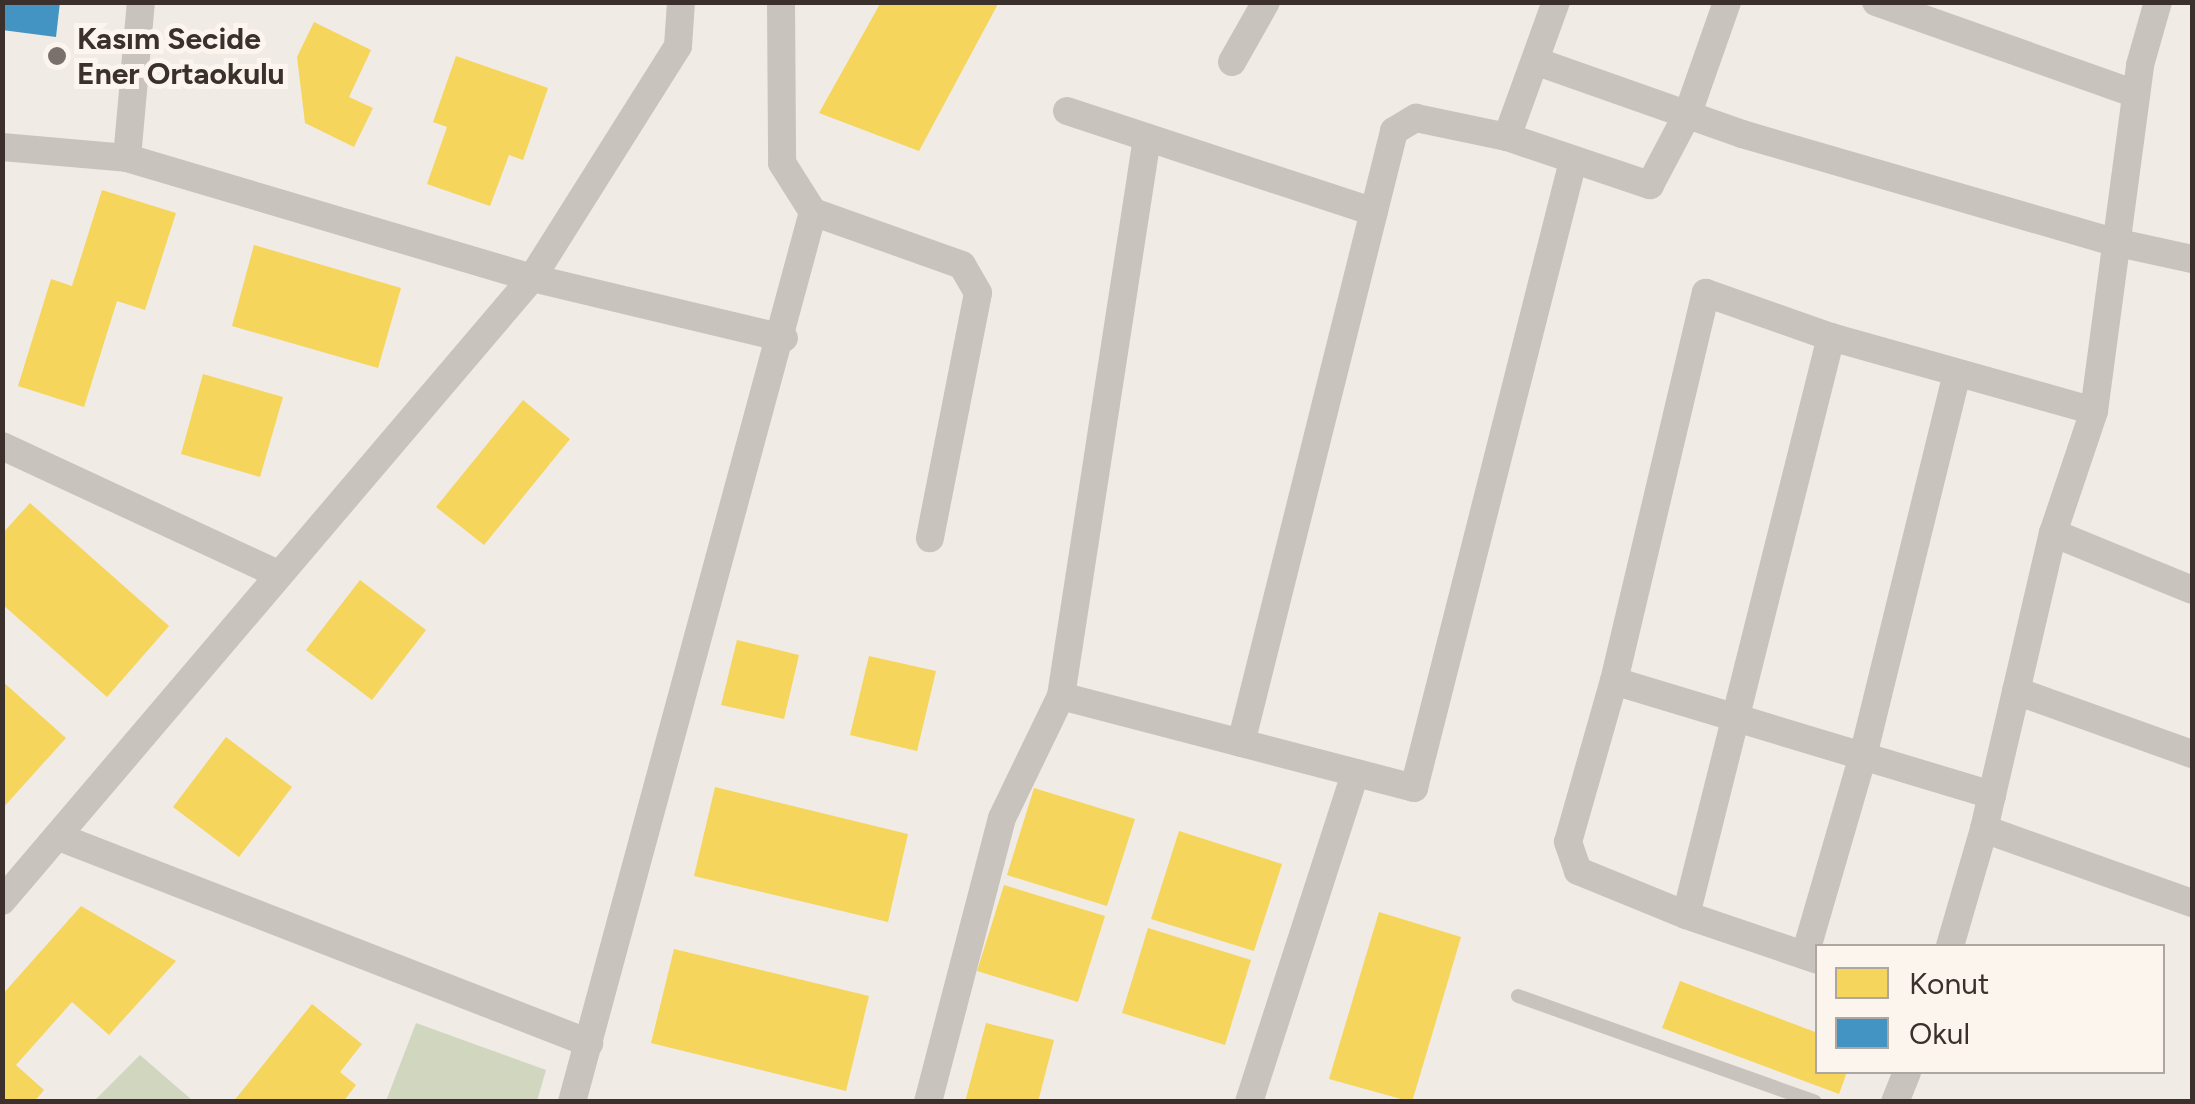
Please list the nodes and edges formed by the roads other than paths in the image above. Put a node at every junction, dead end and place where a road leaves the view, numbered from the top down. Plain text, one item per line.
1 (142, 2) edge
2 (681, 2) edge
3 (780, 2) edge
4 (1266, 2) edge
5 (1556, 2) edge
6 (1727, 2) edge
7 (1876, 2) edge
8 (2158, 2) edge
9 (1232, 62) dead end
10 (1535, 62) junction
11 (2136, 94) junction
12 (1066, 112) dead end
13 (1688, 113) junction
14 (1507, 136) junction
15 (1147, 138) junction
16 (2, 147) edge
17 (127, 158) junction
18 (1573, 161) junction
19 (813, 212) junction
20 (1374, 212) junction
21 (2114, 242) junction
22 (2192, 258) edge
23 (532, 278) junction
24 (1831, 337) junction
25 (784, 338) junction
26 (1957, 374) junction
27 (2094, 411) junction
28 (4, 449) edge
29 (2053, 533) junction
30 (930, 538) dead end
31 (278, 574) junction
32 (2192, 590) edge
33 (1614, 681) junction
34 (2016, 691) junction
35 (1061, 696) junction
36 (1735, 716) junction
37 (1241, 743) junction
38 (2192, 754) edge
39 (1864, 756) junction
40 (1355, 773) junction
41 (1992, 795) junction
42 (1984, 829) junction
43 (59, 837) junction
44 (5, 893) edge
45 (2192, 903) edge
46 (1686, 915) junction
47 (1951, 944) edge
48 (1811, 958) edge
49 (1518, 996) dead end
50 (590, 1042) junction
51 (1906, 1074) edge
52 (572, 1102) edge
53 (928, 1102) edge
54 (1249, 1102) edge
55 (1815, 1102) edge
56 (1896, 1102) edge

1 - 17 street
2 - 23 street
3 - 19 street
4 - 9 street
5 - 10 street
6 - 13 street
7 - 11 street
8 - 11 street
10 - 13 street
10 - 14 street
11 - 21 street
12 - 15 street
13 - 18 street
13 - 21 street
14 - 18 street
14 - 20 street
15 - 20 street
15 - 35 street
16 - 17 street
17 - 23 street
18 - 40 street
19 - 25 street
19 - 30 street
20 - 37 street
21 - 22 street
21 - 27 street
23 - 25 street
23 - 31 street
24 - 26 street
24 - 33 street
24 - 36 street
25 - 50 street
26 - 27 street
26 - 39 street
27 - 29 street
28 - 31 street
29 - 32 street
29 - 34 street
31 - 43 street
33 - 36 street
33 - 46 street
34 - 38 street
34 - 41 street
35 - 37 street
35 - 53 street
36 - 39 street
36 - 46 street
37 - 40 street
39 - 41 street
39 - 48 street
40 - 54 street
41 - 42 street
42 - 45 street
42 - 47 street
43 - 44 street
43 - 50 street
46 - 48 street
49 - 55 lane
50 - 52 street
51 - 56 street

